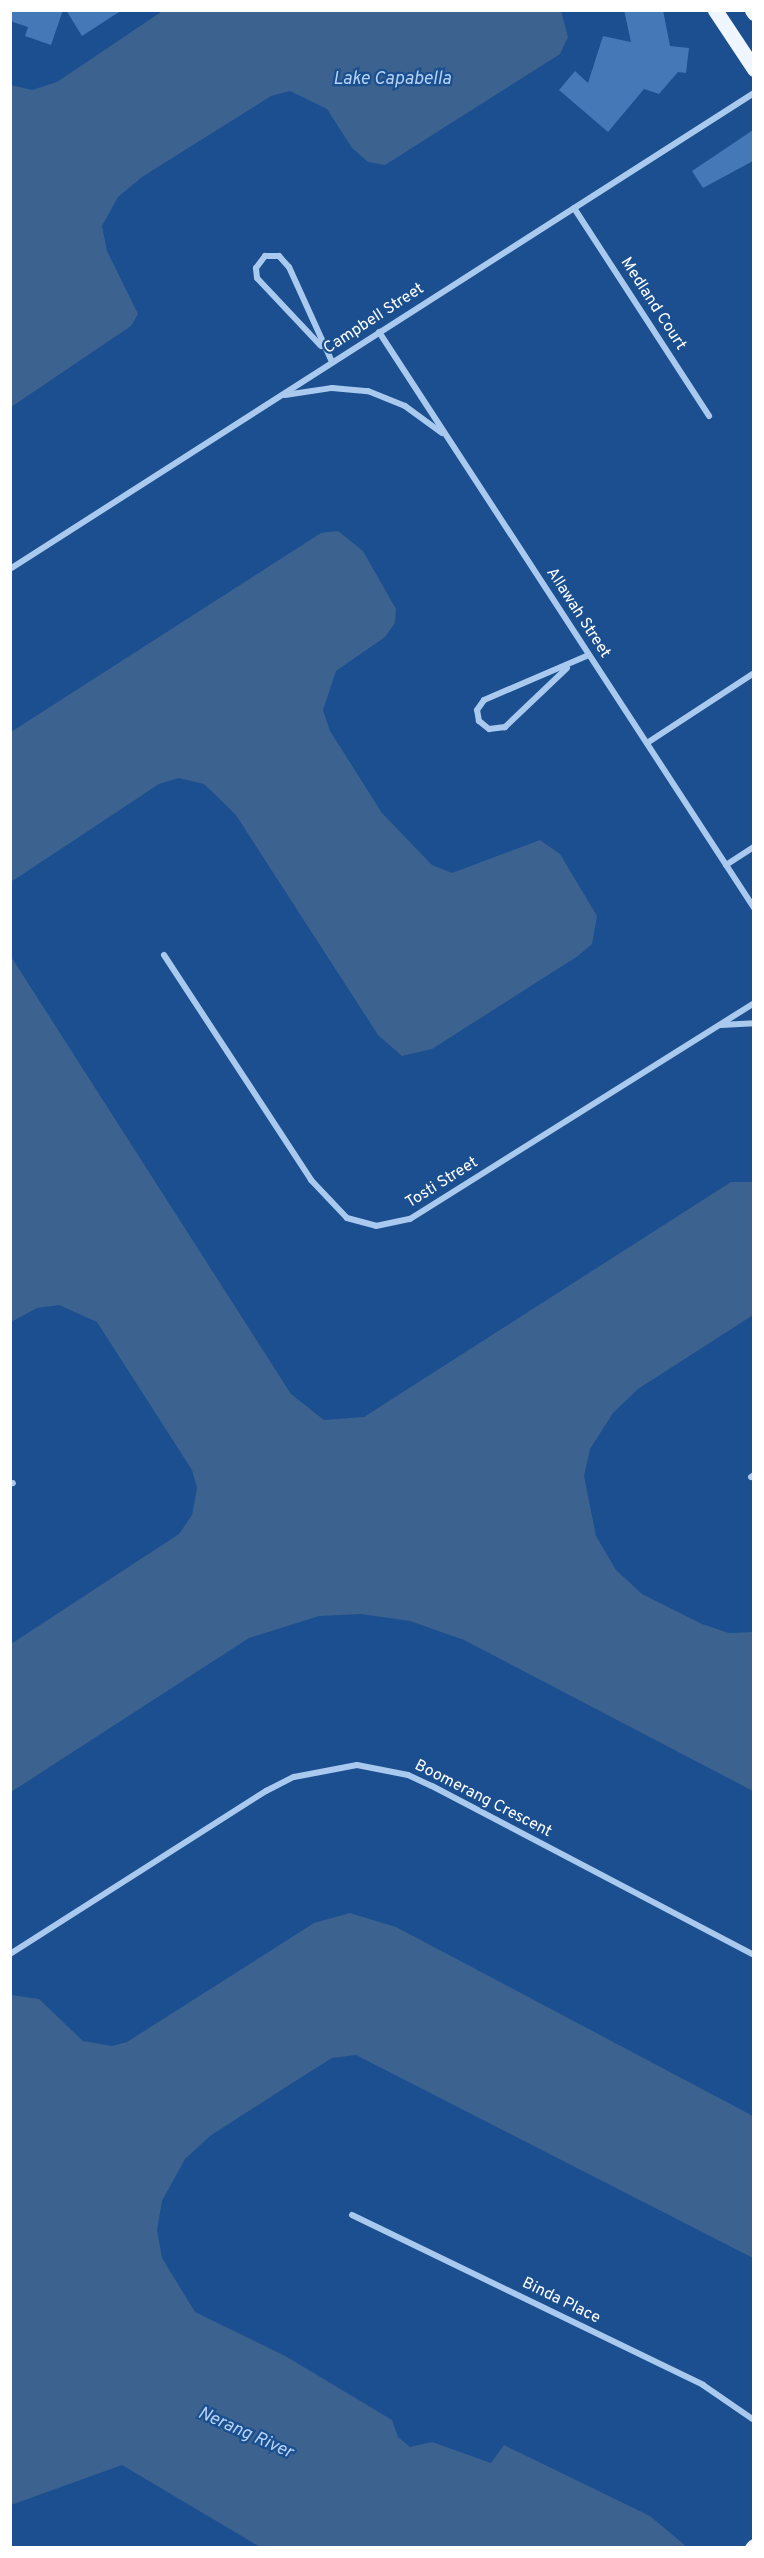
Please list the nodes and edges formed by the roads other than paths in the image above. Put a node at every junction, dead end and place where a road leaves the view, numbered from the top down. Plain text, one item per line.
1 (715, 10) edge
2 (753, 69) edge
3 (753, 93) edge
4 (574, 207) junction
5 (379, 332) junction
6 (321, 346) junction
7 (332, 362) junction
8 (280, 396) junction
9 (709, 416) dead end
10 (449, 440) junction
11 (10, 569) edge
12 (589, 655) junction
13 (567, 668) junction
14 (753, 673) edge
15 (646, 743) junction
16 (753, 847) edge
17 (726, 865) junction
18 (753, 908) edge
19 (164, 955) dead end
20 (753, 1003) edge
21 (753, 1023) edge
22 (718, 1025) junction
23 (10, 1954) edge
24 (753, 1955) edge
25 (352, 2216) dead end
26 (753, 2420) edge

1 - 2 main road
3 - 4 street, Campbell Street
4 - 5 street, Campbell Street
4 - 9 street, Medland Court
5 - 7 street, Campbell Street
5 - 10 street, Allawah Street
6 - 6 street
6 - 7 street
7 - 8 street, Campbell Street
8 - 10 street
8 - 11 street, Campbell Street
10 - 12 street, Allawah Street
12 - 13 street
12 - 15 street, Allawah Street
13 - 13 street
14 - 15 street
15 - 17 street, Allawah Street
16 - 17 street
17 - 18 street, Allawah Street
19 - 22 street, Tosti Street
20 - 22 street, Tosti Street
21 - 22 street
23 - 24 street, Boomerang Crescent
25 - 26 street, Binda Place

